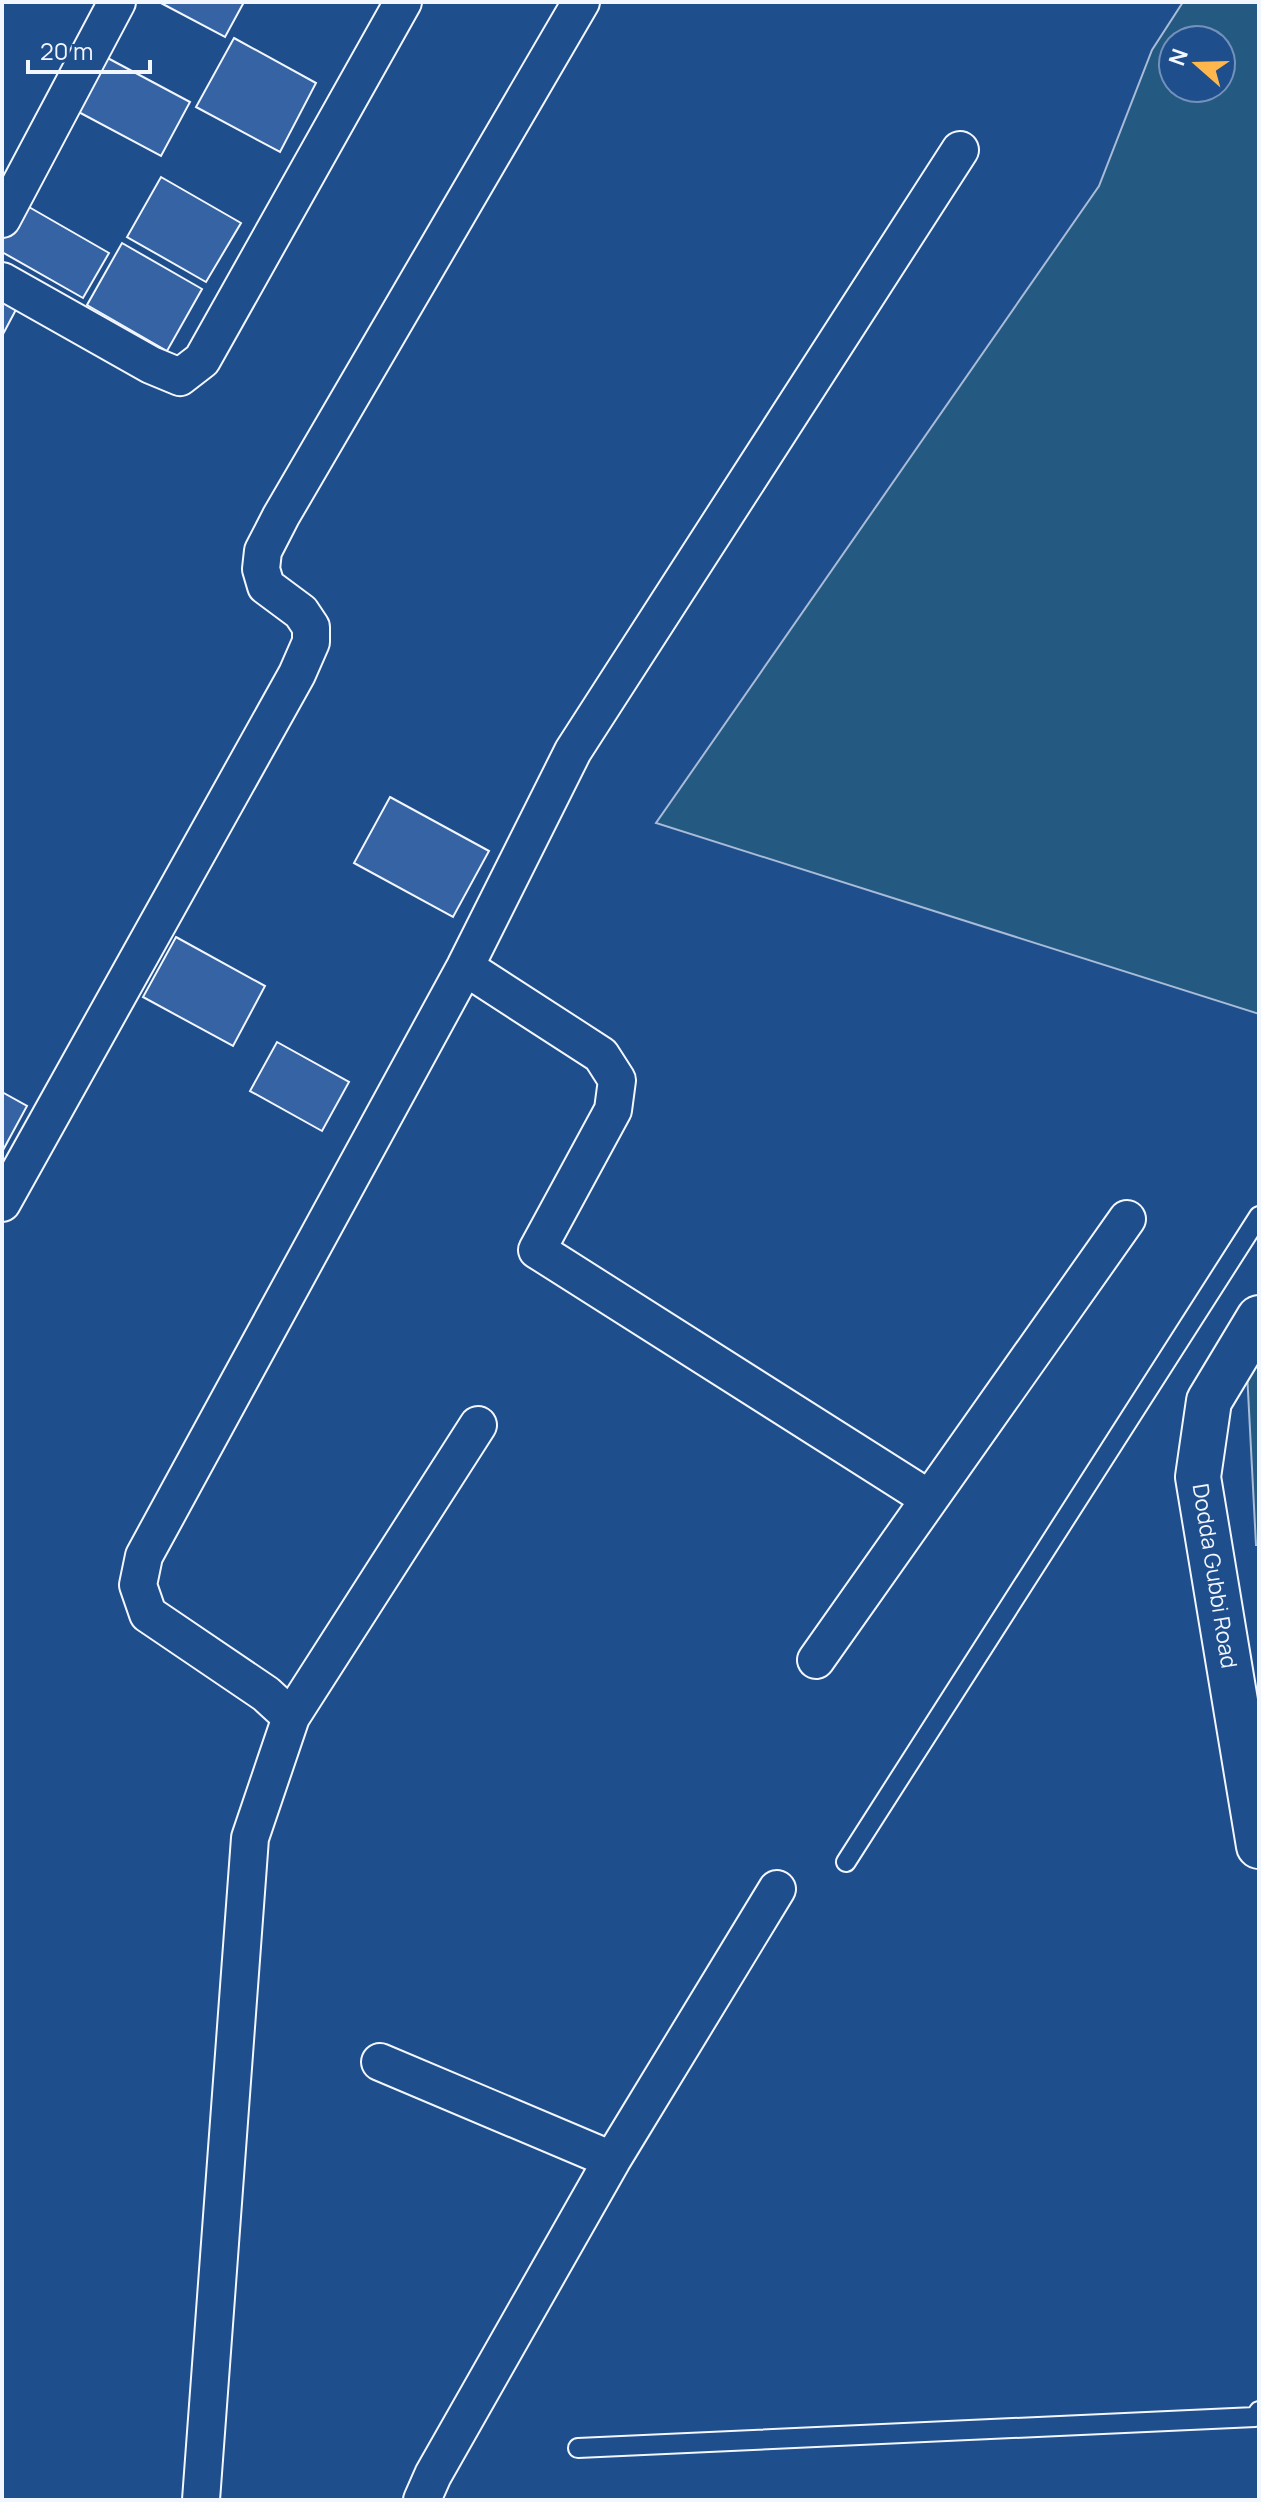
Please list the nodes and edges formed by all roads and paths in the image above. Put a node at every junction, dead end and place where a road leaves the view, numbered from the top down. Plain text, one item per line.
1 (117, 2) edge
2 (403, 2) edge
3 (581, 2) edge
4 (960, 150) dead end
5 (2, 219) edge
6 (2, 281) edge
7 (465, 967) junction
8 (2, 1203) edge
9 (1259, 1216) edge
10 (1127, 1219) dead end
11 (1259, 1318) edge
12 (478, 1425) dead end
13 (928, 1498) junction
14 (816, 1660) dead end
15 (291, 1717) junction
16 (1249, 1725) edge
17 (1259, 1846) edge
18 (846, 1862) dead end
19 (777, 1889) dead end
20 (380, 2062) dead end
21 (612, 2160) junction
22 (1259, 2411) edge
23 (578, 2448) dead end
24 (201, 2500) edge
25 (422, 2500) edge

1 - 5 street
2 - 6 street
3 - 8 street
4 - 7 street
7 - 13 street
7 - 15 street
9 - 18 lane
10 - 13 street
11 - 16 street, Dodda Gubbi Road
12 - 15 street
13 - 14 street
15 - 24 street
16 - 17 street, Dodda Gubbi Road
19 - 21 street
20 - 21 street
21 - 25 street
22 - 23 lane

